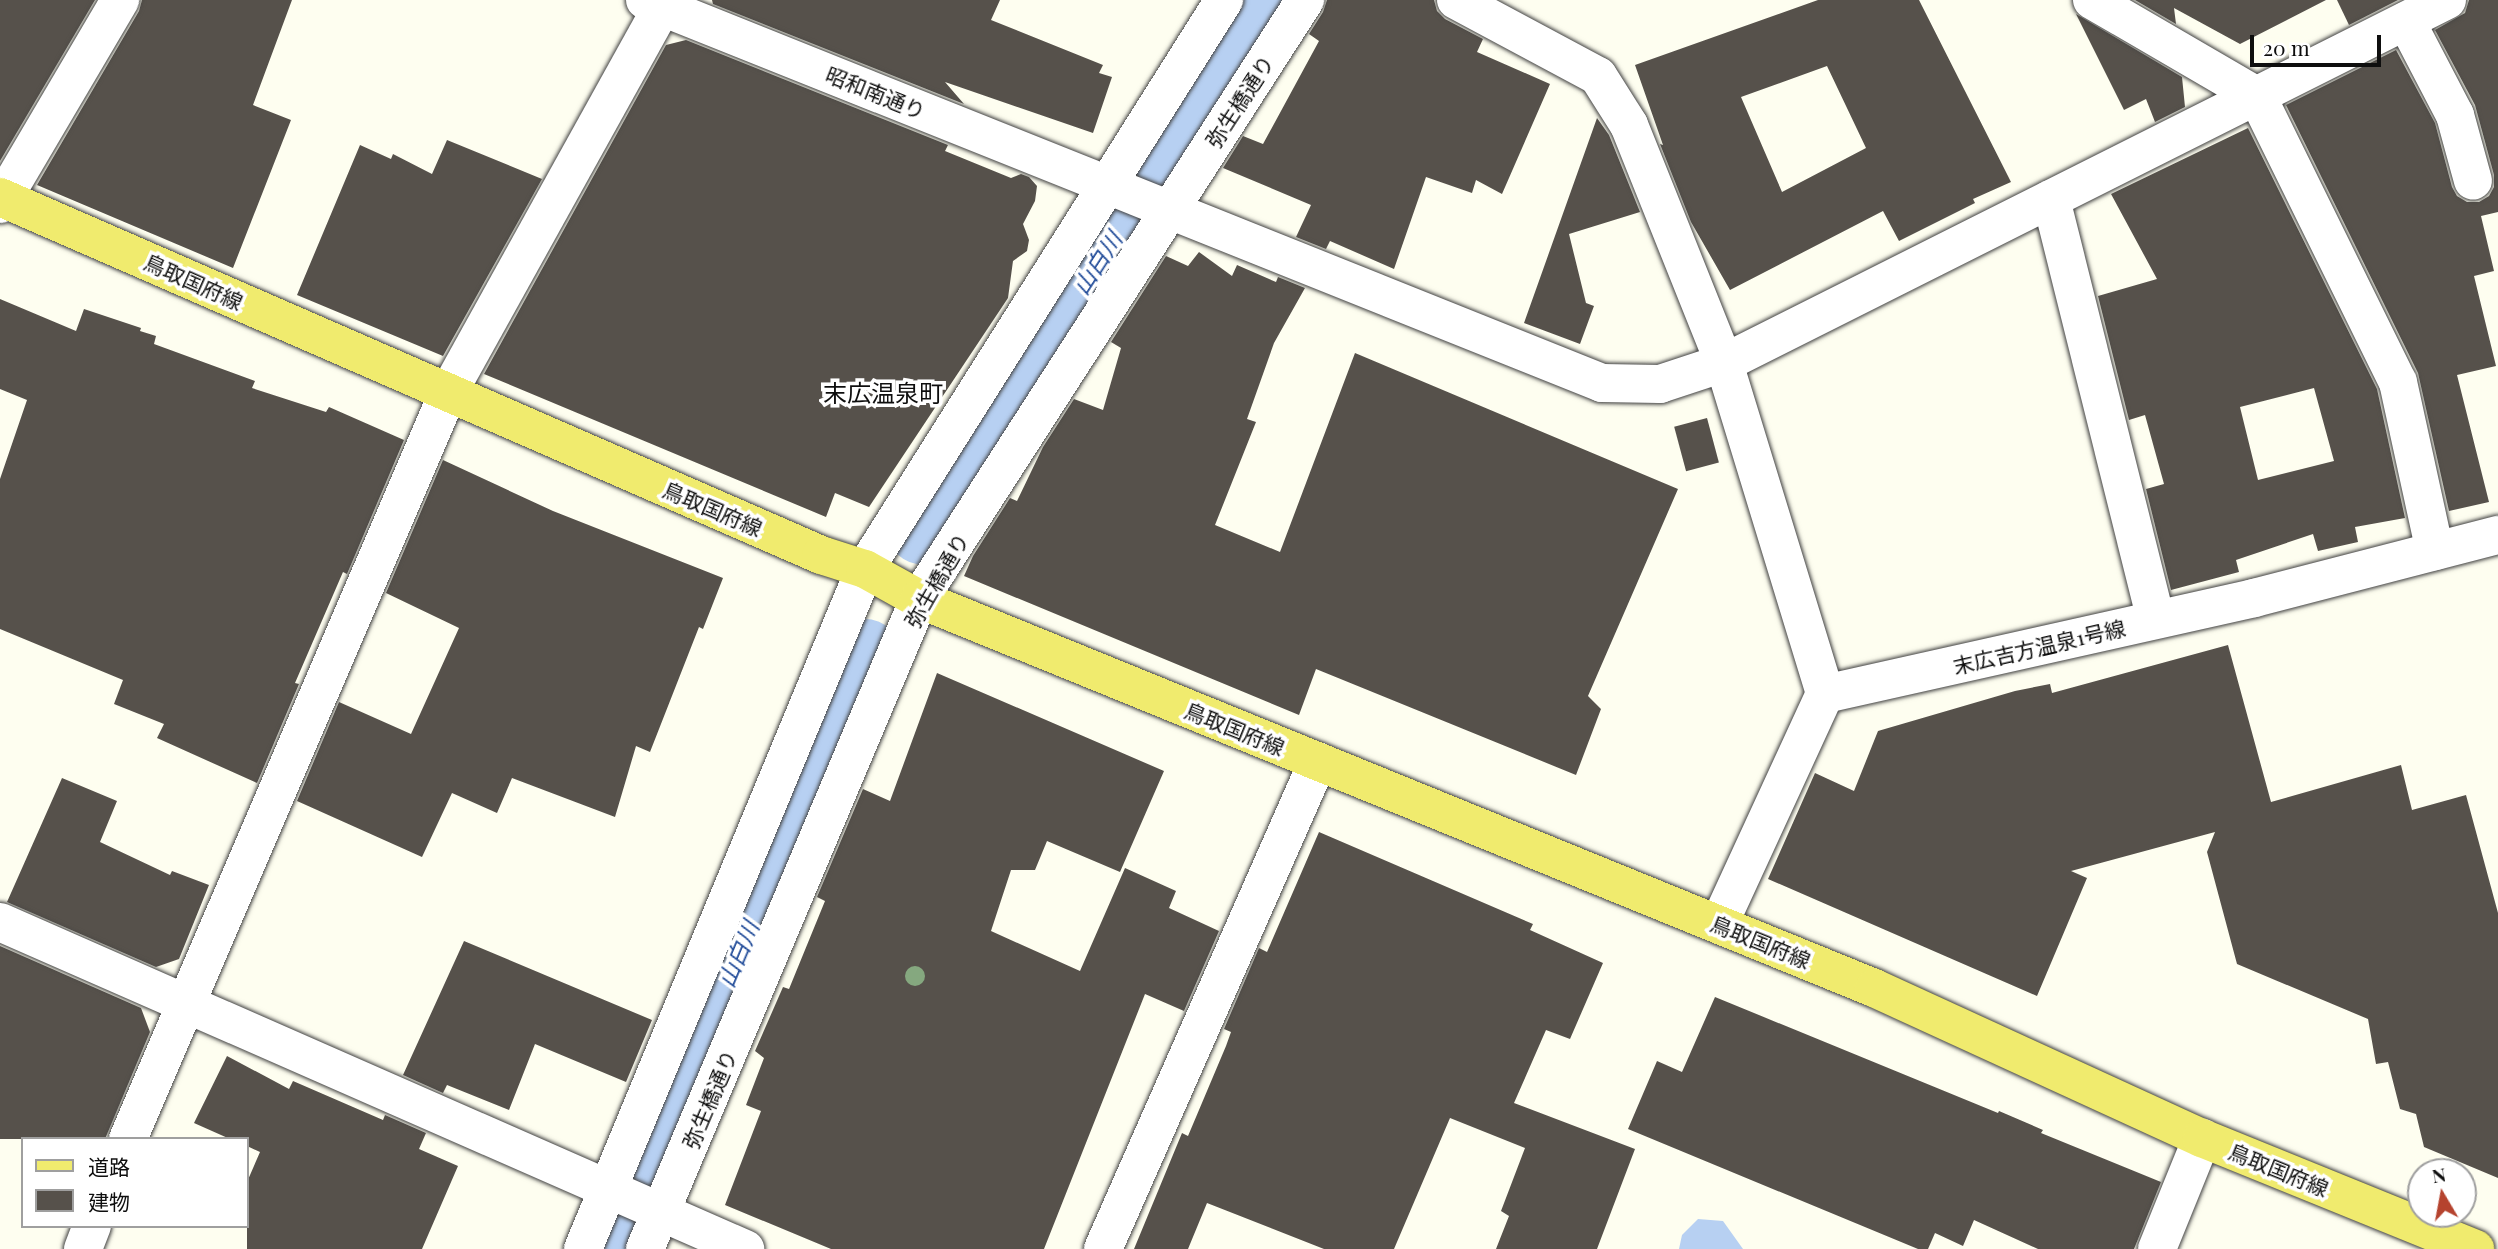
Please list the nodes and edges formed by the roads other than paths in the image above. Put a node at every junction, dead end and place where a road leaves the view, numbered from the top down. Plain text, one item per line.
1 (119, 0) edge
2 (1224, 0) edge
3 (1305, 0) edge
4 (1456, 0) edge
5 (2092, 0) edge
6 (2447, 0) edge
7 (658, 2) edge
8 (2406, 21) junction
9 (2257, 96) junction
10 (2473, 181) dead end
11 (1108, 185) junction
12 (2051, 199) junction
13 (1, 200) edge
14 (1169, 210) junction
15 (1724, 363) junction
16 (448, 393) junction
17 (2498, 535) edge
18 (2435, 551) junction
19 (865, 569) junction
20 (919, 599) junction
21 (2156, 620) junction
22 (1825, 694) junction
23 (1318, 761) junction
24 (0, 922) edge
25 (1719, 924) junction
26 (185, 1002) junction
27 (129, 1137) edge
28 (2202, 1138) junction
29 (610, 1188) junction
30 (660, 1214) junction
31 (91, 1228) edge
32 (83, 1249) edge
33 (583, 1249) edge
34 (645, 1249) edge
35 (745, 1249) edge
36 (1103, 1249) edge
37 (2157, 1249) edge
38 (2475, 1249) edge

1 - 13 street
2 - 11 street
3 - 14 street, 弥生橋通り
4 - 15 street
5 - 9 street
6 - 8 street, 昭和南通り
7 - 11 street, 昭和南通り
7 - 16 street
8 - 9 street, 昭和南通り
8 - 10 street
9 - 12 street, 昭和南通り
9 - 18 street
11 - 14 street, 昭和南通り
11 - 19 street
12 - 15 street, 昭和南通り
12 - 21 street
13 - 16 main road, 鳥取国府線
14 - 15 street, 昭和南通り
14 - 20 street, 弥生橋通り
15 - 22 street
16 - 19 main road, 鳥取国府線
16 - 26 street
17 - 18 street, 末広吉方温泉1号線
18 - 21 street, 末広吉方温泉1号線
19 - 20 main road, 鳥取国府線
19 - 29 street
20 - 23 main road, 鳥取国府線
20 - 30 street, 弥生橋通り
21 - 22 street, 末広吉方温泉1号線
22 - 25 street
23 - 25 main road, 鳥取国府線
23 - 36 street
24 - 26 street
25 - 28 main road, 鳥取国府線
26 - 27 street
26 - 29 street
28 - 37 street
28 - 38 main road, 鳥取国府線
29 - 30 street
29 - 33 street
30 - 34 street, 弥生橋通り
30 - 35 street
31 - 32 street

